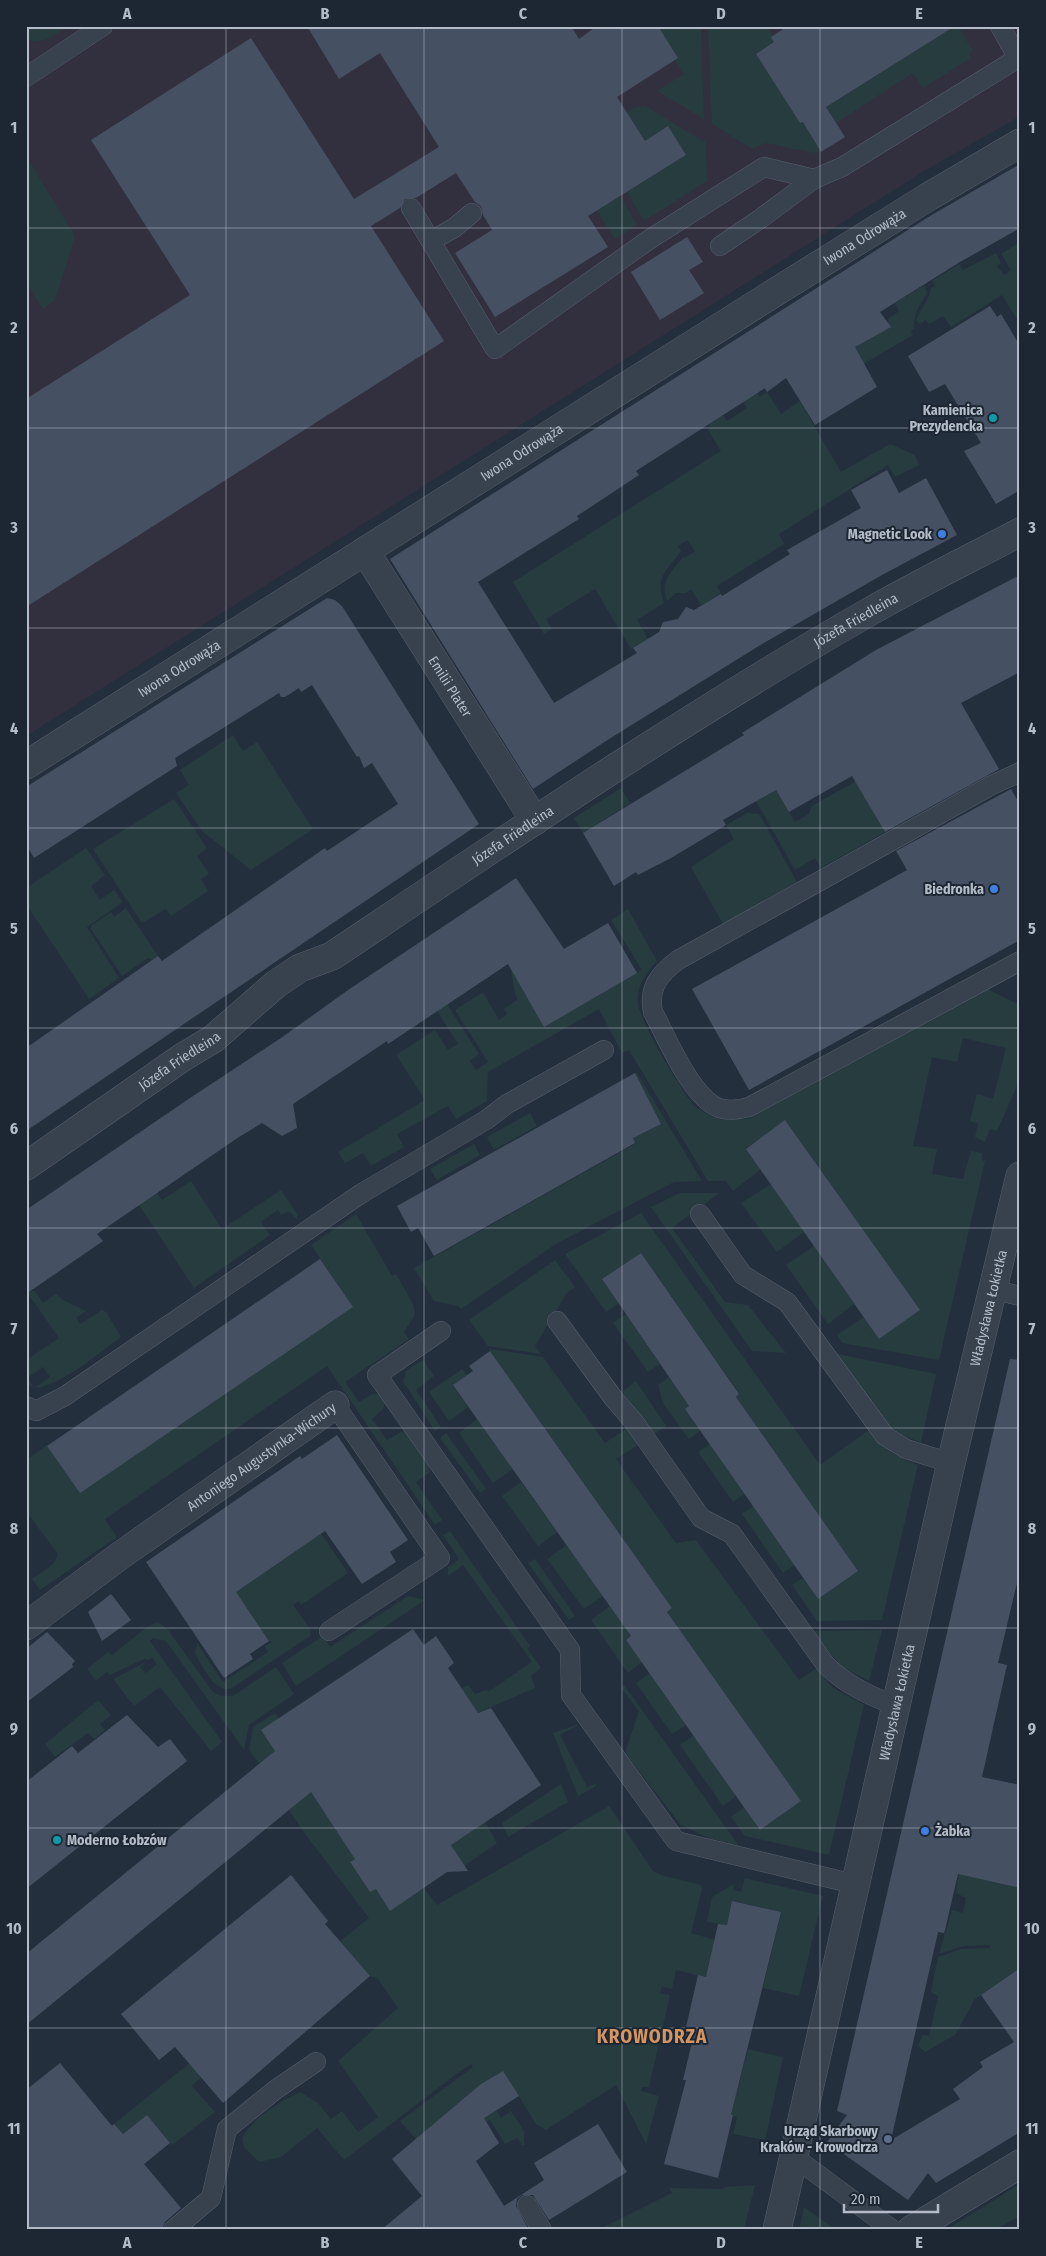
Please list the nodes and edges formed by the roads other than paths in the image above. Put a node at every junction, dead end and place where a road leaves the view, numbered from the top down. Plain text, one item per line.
1 (103, 26) edge
2 (1000, 26) edge
3 (26, 77) edge
4 (1020, 143) edge
5 (814, 179) junction
6 (411, 208) dead end
7 (472, 213) dead end
8 (431, 241) junction
9 (720, 246) dead end
10 (1020, 532) edge
11 (365, 551) junction
12 (26, 765) edge
13 (1020, 772) edge
14 (535, 821) junction
15 (1020, 961) edge
16 (604, 1050) dead end
17 (26, 1166) edge
18 (1020, 1176) edge
19 (700, 1214) dead end
20 (991, 1289) junction
21 (1019, 1295) edge
22 (557, 1321) dead end
23 (441, 1331) dead end
24 (335, 1405) joint
25 (26, 1406) edge
26 (951, 1463) junction
27 (26, 1626) edge
28 (329, 1631) dead end
29 (895, 1706) junction
30 (854, 1884) junction
31 (316, 2062) dead end
32 (794, 2157) junction
33 (1020, 2164) edge
34 (527, 2205) dead end
35 (173, 2230) edge
36 (542, 2230) edge
37 (777, 2230) edge
38 (893, 2230) edge
39 (911, 2230) edge

1 - 3 lane
2 - 5 lane
4 - 11 street, Iwona Odrowąża
5 - 8 lane
5 - 9 lane
6 - 8 lane
7 - 8 lane
10 - 14 street, Józefa Friedleina
11 - 12 street, Iwona Odrowąża
11 - 14 street, Emilii Plater
13 - 15 lane
14 - 17 street, Józefa Friedleina
16 - 25 lane
18 - 20 street, Władysława Łokietka
19 - 26 lane
20 - 21 lane
20 - 26 street, Władysława Łokietka
22 - 29 lane
23 - 30 lane
24 - 27 street, Antoniego Augustynka-Wichury
24 - 28 lane, Antoniego Augustynka-Wichury
26 - 29 street, Władysława Łokietka
29 - 30 street, Władysława Łokietka
30 - 32 street, Władysława Łokietka
31 - 35 lane
32 - 37 street, Władysława Łokietka
32 - 38 lane
33 - 39 street
34 - 36 lane

